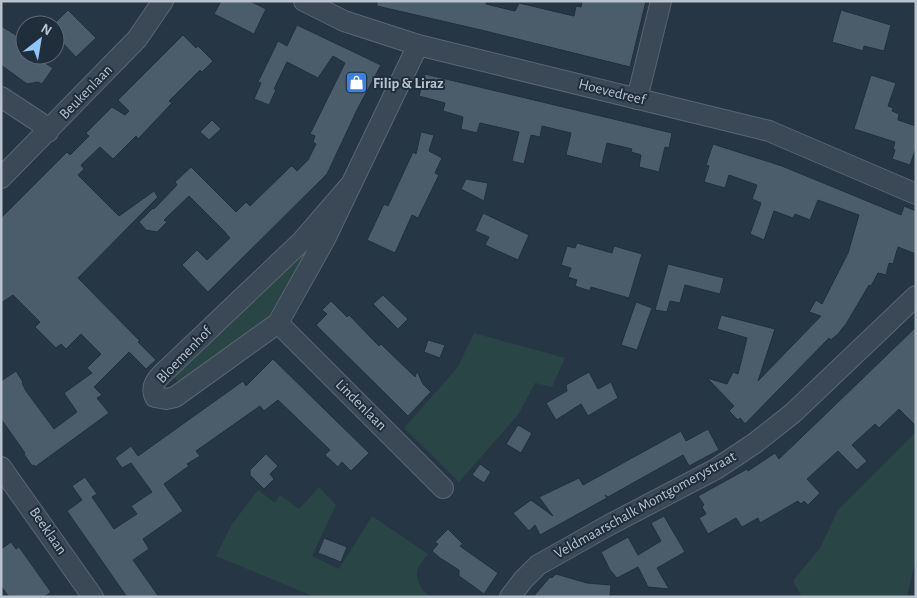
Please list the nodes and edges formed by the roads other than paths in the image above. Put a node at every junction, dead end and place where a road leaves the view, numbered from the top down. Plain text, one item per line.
1 (163, 1) edge
2 (304, 1) edge
3 (661, 1) edge
4 (418, 45) junction
5 (1, 97) edge
6 (638, 99) junction
7 (48, 132) junction
8 (1, 178) edge
9 (352, 183) junction
10 (916, 194) edge
11 (916, 296) edge
12 (278, 323) junction
13 (1, 467) edge
14 (443, 488) dead end
15 (93, 597) edge
16 (510, 597) edge

1 - 7 street, Beukenlaan
2 - 4 street, Hoevedreef
3 - 6 street
4 - 6 street, Hoevedreef
4 - 9 street, Bloemenhof
5 - 7 street
6 - 10 street, Hoevedreef
7 - 8 street, Beukenlaan
9 - 12 street, Bloemenhof
9 - 12 street, Bloemenhof
11 - 16 street, Veldmaarschalk Montgomerystraat
12 - 14 street, Lindenlaan
13 - 15 street, Beeklaan

